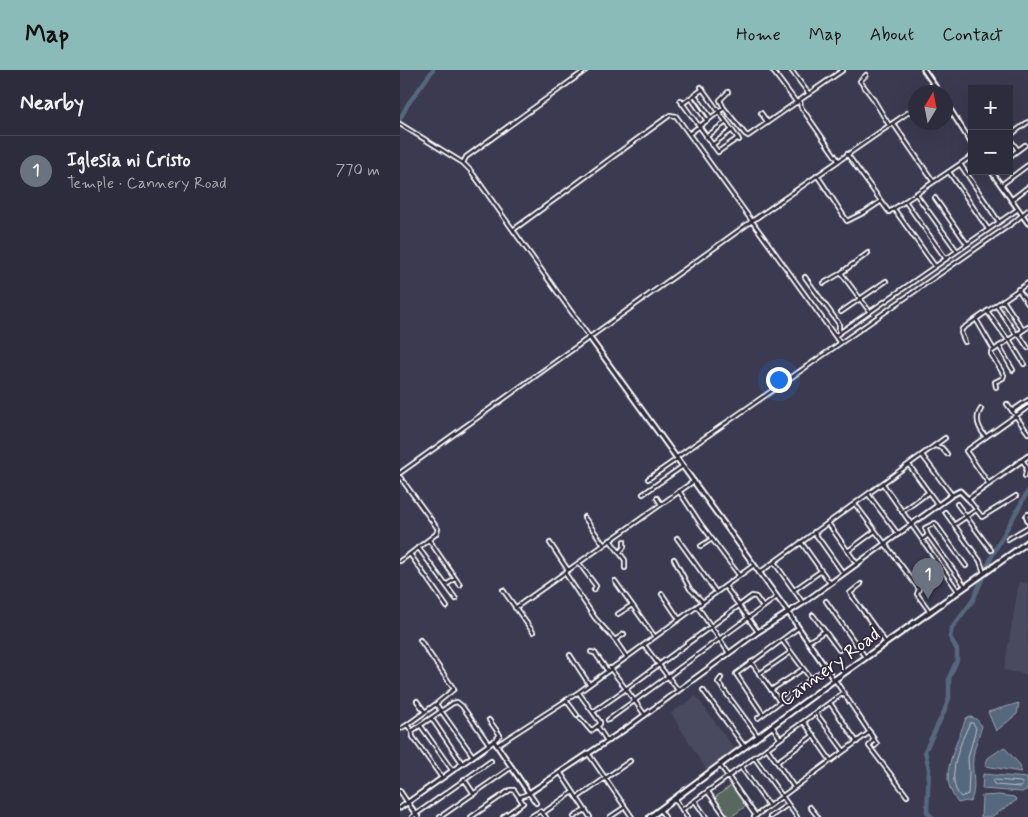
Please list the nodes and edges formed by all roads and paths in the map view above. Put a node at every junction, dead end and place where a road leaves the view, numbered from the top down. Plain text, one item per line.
1 (586, 70) edge
2 (772, 70) edge
3 (790, 70) edge
4 (843, 70) edge
5 (924, 70) edge
6 (866, 75) dead end
7 (934, 85) edge
8 (728, 92) dead end
9 (809, 94) junction
10 (695, 95) junction
11 (691, 98) junction
12 (680, 100) dead end
13 (798, 103) junction
14 (682, 104) junction
15 (724, 108) junction
16 (719, 112) junction
17 (908, 112) edge
18 (761, 113) dead end
19 (953, 114) edge
20 (711, 118) junction
21 (707, 121) junction
22 (726, 122) junction
23 (1028, 122) edge
24 (768, 123) junction
25 (400, 124) edge
26 (891, 124) junction
27 (699, 126) junction
28 (732, 130) junction
29 (689, 134) junction
30 (1013, 134) edge
31 (706, 137) junction
32 (968, 138) edge
33 (1013, 143) edge
34 (712, 145) junction
35 (1025, 145) dead end
36 (1018, 150) junction
37 (847, 154) junction
38 (1013, 154) edge
39 (968, 159) edge
40 (838, 160) junction
41 (463, 163) junction
42 (960, 164) junction
43 (1028, 165) edge
44 (949, 172) junction
45 (816, 175) junction
46 (994, 175) edge
47 (934, 182) junction
48 (1001, 185) junction
49 (1028, 188) edge
50 (916, 194) junction
51 (935, 198) dead end
52 (1011, 200) junction
53 (905, 201) junction
54 (880, 202) junction
55 (894, 208) junction
56 (1018, 209) junction
57 (1028, 210) edge
58 (1022, 216) junction
59 (752, 221) junction
60 (999, 222) junction
61 (1028, 223) edge
62 (988, 229) junction
63 (513, 230) junction
64 (966, 244) junction
65 (957, 251) junction
66 (868, 252) dead end
67 (946, 259) junction
68 (936, 266) junction
69 (841, 272) junction
70 (805, 277) dead end
71 (886, 281) dead end
72 (824, 283) dead end
73 (1026, 284) edge
74 (1018, 289) junction
75 (1028, 290) edge
76 (860, 299) junction
77 (1003, 300) junction
78 (1028, 304) edge
79 (996, 305) junction
80 (987, 311) junction
81 (841, 312) dead end
82 (870, 312) junction
83 (976, 319) junction
84 (1028, 327) edge
85 (1023, 330) junction
86 (840, 332) junction
87 (1017, 334) junction
88 (835, 336) junction
89 (590, 338) junction
90 (1008, 339) junction
91 (965, 342) dead end
92 (840, 343) junction
93 (999, 346) junction
94 (1028, 348) edge
95 (994, 350) junction
96 (1024, 364) dead end
97 (1013, 370) dead end
98 (996, 387) dead end
99 (1028, 400) edge
100 (1007, 404) dead end
101 (1028, 408) edge
102 (981, 409) dead end
103 (1012, 411) junction
104 (1016, 416) junction
105 (1028, 433) edge
106 (986, 437) junction
107 (945, 438) dead end
108 (934, 446) junction
109 (947, 454) dead end
110 (922, 455) junction
111 (1028, 456) edge
112 (677, 457) junction
113 (1022, 460) junction
114 (909, 465) junction
115 (683, 466) junction
116 (400, 473) edge
117 (1025, 476) dead end
118 (400, 477) edge
119 (648, 479) dead end
120 (694, 481) junction
121 (882, 484) junction
122 (989, 484) junction
123 (679, 491) junction
124 (929, 492) junction
125 (643, 494) dead end
126 (868, 494) junction
127 (952, 495) junction
128 (1016, 496) dead end
129 (657, 498) dead end
130 (968, 499) junction
131 (661, 504) junction
132 (855, 504) junction
133 (957, 504) dead end
134 (938, 505) junction
135 (976, 510) junction
136 (902, 512) junction
137 (945, 512) dead end
138 (1028, 514) edge
139 (967, 516) junction
140 (584, 517) dead end
141 (1028, 522) edge
142 (828, 523) junction
143 (911, 525) junction
144 (954, 525) junction
145 (1028, 527) edge
146 (875, 531) junction
147 (814, 532) junction
148 (898, 534) junction
149 (928, 535) junction
150 (677, 538) dead end
151 (712, 538) junction
152 (1008, 539) dead end
153 (429, 540) junction
154 (610, 540) junction
155 (922, 540) junction
156 (624, 541) dead end
157 (801, 542) junction
158 (1028, 542) edge
159 (550, 543) dead end
160 (884, 544) junction
161 (604, 545) junction
162 (702, 546) dead end
163 (418, 547) junction
164 (991, 550) dead end
165 (848, 551) junction
166 (620, 552) junction
167 (410, 554) junction
168 (674, 559) dead end
169 (400, 560) edge
170 (936, 560) junction
171 (774, 562) junction
172 (579, 563) junction
173 (857, 564) junction
174 (754, 565) junction
175 (966, 566) dead end
176 (625, 568) dead end
177 (922, 570) dead end
178 (821, 571) junction
179 (566, 572) junction
180 (760, 573) junction
181 (843, 573) junction
182 (984, 573) junction
183 (739, 576) junction
184 (455, 578) junction
185 (615, 581) dead end
186 (830, 583) junction
187 (861, 584) dead end
188 (446, 585) junction
189 (460, 585) dead end
190 (725, 586) junction
191 (966, 587) junction
192 (503, 590) dead end
193 (594, 590) dead end
194 (794, 590) junction
195 (716, 592) junction
196 (959, 592) junction
197 (662, 594) dead end
198 (777, 597) junction
199 (456, 598) dead end
200 (826, 601) dead end
201 (702, 602) junction
202 (803, 603) junction
203 (632, 605) junction
204 (697, 606) junction
205 (740, 606) junction
206 (447, 607) dead end
207 (763, 607) junction
208 (515, 608) junction
209 (788, 612) junction
210 (930, 612) junction
211 (618, 614) dead end
212 (813, 615) dead end
213 (749, 618) junction
214 (679, 619) junction
215 (710, 627) junction
216 (798, 628) junction
217 (825, 631) junction
218 (533, 632) dead end
219 (758, 632) junction
220 (624, 634) dead end
221 (655, 637) junction
222 (720, 639) junction
223 (420, 640) dead end
224 (615, 640) junction
225 (782, 640) junction
226 (808, 642) junction
227 (886, 643) junction
228 (644, 645) junction
229 (839, 650) dead end
230 (592, 652) dead end
231 (790, 652) junction
232 (729, 653) junction
233 (570, 655) dead end
234 (626, 656) junction
235 (865, 658) junction
236 (751, 662) junction
237 (659, 664) junction
238 (826, 668) junction
239 (609, 669) junction
240 (803, 669) junction
241 (759, 674) junction
242 (668, 677) junction
243 (721, 678) dead end
244 (811, 679) junction
245 (834, 680) junction
246 (589, 684) junction
247 (626, 689) junction
248 (678, 690) junction
249 (703, 690) dead end
250 (771, 690) junction
251 (578, 692) junction
252 (843, 693) junction
253 (566, 700) junction
254 (417, 701) dead end
255 (634, 701) junction
256 (780, 702) junction
257 (830, 703) junction
258 (436, 704) junction
259 (441, 711) junction
260 (425, 712) junction
261 (593, 712) junction
262 (816, 712) junction
263 (763, 714) junction
264 (645, 715) junction
265 (431, 718) junction
266 (758, 718) dead end
267 (489, 720) dead end
268 (608, 720) dead end
269 (804, 722) junction
270 (407, 725) junction
271 (421, 726) junction
272 (772, 726) junction
273 (598, 727) junction
274 (400, 729) edge
275 (412, 732) junction
276 (870, 732) junction
277 (814, 735) junction
278 (758, 736) junction
279 (780, 738) junction
280 (607, 740) junction
281 (874, 740) junction
282 (857, 742) junction
283 (495, 743) junction
284 (489, 744) junction
285 (744, 746) junction
286 (875, 746) dead end
287 (767, 748) junction
288 (844, 751) junction
289 (588, 753) junction
290 (473, 756) junction
291 (754, 757) junction
292 (491, 761) dead end
293 (630, 761) dead end
294 (831, 761) junction
295 (777, 762) junction
296 (462, 763) junction
297 (720, 765) junction
298 (512, 767) junction
299 (742, 767) junction
300 (452, 770) junction
301 (560, 772) junction
302 (728, 776) junction
303 (442, 778) junction
304 (464, 779) junction
305 (606, 779) junction
306 (794, 788) junction
307 (400, 792) edge
308 (573, 792) junction
309 (708, 792) junction
310 (529, 793) junction
311 (474, 794) junction
312 (907, 796) dead end
313 (520, 797) junction
314 (781, 797) junction
315 (577, 798) junction
316 (675, 799) junction
317 (695, 801) junction
318 (408, 803) junction
319 (536, 803) dead end
320 (787, 805) junction
321 (769, 806) junction
322 (625, 807) junction
323 (810, 807) dead end
324 (400, 808) edge
325 (585, 810) junction
326 (660, 810) junction
327 (682, 810) junction
328 (543, 813) junction
329 (417, 816) edge
330 (755, 816) edge
331 (775, 816) edge
332 (412, 817) edge
333 (440, 817) edge
334 (471, 817) edge
335 (503, 817) edge
336 (530, 817) edge
337 (546, 817) edge
338 (574, 817) edge
339 (590, 817) edge
340 (610, 817) edge
341 (632, 817) edge
342 (650, 817) edge
343 (665, 817) edge
344 (687, 817) edge
345 (706, 817) edge
346 (726, 817) edge
347 (770, 817) edge
348 (797, 817) edge
349 (818, 817) edge

1 - 41 street
2 - 13 street
3 - 9 street
4 - 9 street
5 - 7 street
6 - 26 street
8 - 15 street
9 - 13 street
10 - 11 street
10 - 16 street
10 - 20 street
11 - 14 street
11 - 21 street
12 - 14 street
13 - 24 street
13 - 40 street
14 - 27 street
15 - 16 street
15 - 24 street
16 - 20 street
16 - 22 street
17 - 26 street
18 - 24 street
19 - 32 street
20 - 21 street
21 - 27 street
22 - 28 street
22 - 31 street
23 - 30 street
25 - 41 street
26 - 37 street
26 - 47 street
27 - 29 street
27 - 31 street
28 - 34 street
28 - 34 street
29 - 59 street
29 - 63 street
31 - 34 street
33 - 36 street
35 - 36 street
36 - 38 street
37 - 40 street
37 - 54 street
39 - 42 street
40 - 45 street
41 - 63 street
42 - 44 street
42 - 60 street
43 - 48 street
44 - 47 street
44 - 62 street
45 - 54 street
45 - 59 street
46 - 48 street
47 - 50 street
48 - 52 street
49 - 52 street
50 - 53 street
50 - 65 street
51 - 64 street
52 - 56 street
53 - 55 street
53 - 67 street
54 - 55 street
55 - 68 street
56 - 58 street
56 - 60 street
57 - 58 street
58 - 61 street
58 - 92 street
59 - 88 street
59 - 89 street
60 - 62 street
62 - 64 street
63 - 89 street
64 - 65 street
65 - 67 street
66 - 69 street
67 - 68 street
68 - 82 street
69 - 72 street
69 - 76 street
70 - 86 street
71 - 76 street
73 - 74 street
73 - 75 street
74 - 77 street
74 - 78 street
76 - 81 street
76 - 82 street
77 - 79 street
77 - 85 street
79 - 80 street
79 - 87 street
80 - 83 street
80 - 90 street
82 - 86 street
83 - 91 street
83 - 95 street
84 - 85 street
85 - 87 street
86 - 88 street
87 - 90 street
87 - 94 street
88 - 92 street
89 - 112 street
89 - 116 street
90 - 93 street
90 - 96 street
92 - 112 street
93 - 95 street
93 - 97 street
95 - 98 street
99 - 103 street
100 - 103 street
101 - 104 street
102 - 106 street
103 - 104 street
104 - 105 street
104 - 106 street
106 - 122 street
107 - 108 street
108 - 109 street
108 - 110 street
110 - 114 street
110 - 127 street
111 - 113 street
112 - 115 street
112 - 119 street
113 - 117 street
113 - 122 street
114 - 121 street
114 - 124 street
115 - 120 street
115 - 125 street
118 - 153 street
120 - 123 street
120 - 174 street
121 - 126 street
121 - 136 street
122 - 130 street
123 - 131 street
123 - 151 street
124 - 134 street
124 - 136 street
126 - 132 street
126 - 148 street
127 - 130 street
127 - 134 street
128 - 135 street
129 - 131 street
130 - 135 street
131 - 154 street
132 - 142 street
132 - 146 street
133 - 139 street
134 - 143 street
135 - 139 street
136 - 143 street
137 - 144 street
138 - 141 street
139 - 144 street
139 - 164 street
140 - 161 street
142 - 147 street
142 - 165 street
143 - 148 street
143 - 155 street
144 - 182 street
145 - 152 street
146 - 160 street
146 - 165 street
147 - 157 street
147 - 181 street
148 - 160 street
149 - 155 street
149 - 175 street
149 - 191 street
150 - 195 street
151 - 162 street
151 - 183 street
153 - 163 street
153 - 184 street
154 - 161 street
154 - 166 street
155 - 170 street
156 - 166 street
157 - 171 street
157 - 178 street
158 - 182 main road, Cannery Road
159 - 179 street
160 - 173 street
160 - 210 street
161 - 172 street
163 - 167 street
163 - 188 street
165 - 173 street
166 - 176 street
167 - 169 street
167 - 206 street
168 - 201 street
170 - 177 street
170 - 196 street
171 - 180 street
171 - 194 street
172 - 179 street
172 - 193 street
173 - 181 street
174 - 180 street
174 - 183 street
178 - 186 street
178 - 194 street
179 - 208 street
179 - 224 street
180 - 198 street
181 - 186 street
182 - 191 main road, Cannery Road
183 - 190 street
184 - 188 street
184 - 189 street
185 - 203 street
186 - 202 street
187 - 227 street
188 - 199 street
190 - 195 street
190 - 205 street
191 - 196 main road, Cannery Road
192 - 208 street
194 - 202 street
195 - 201 street
196 - 210 main road, Cannery Road
197 - 214 street
198 - 207 street
198 - 209 street
200 - 235 street
201 - 204 street
202 - 209 street
203 - 211 street
203 - 221 street
204 - 214 street
204 - 215 street
205 - 207 street
205 - 213 street
205 - 215 street
207 - 213 street
208 - 218 street
209 - 216 street
209 - 219 street
210 - 227 main road, Cannery Road
212 - 217 street
213 - 219 street
213 - 222 street
214 - 221 street
215 - 222 street
215 - 237 street
216 - 225 street
216 - 226 street
217 - 226 street
217 - 229 street
219 - 232 street
220 - 224 street
221 - 228 street
222 - 232 street
222 - 242 street
223 - 258 street
224 - 234 street
225 - 231 street
225 - 236 street
226 - 238 street
227 - 235 main road, Cannery Road
228 - 234 street
228 - 237 street
230 - 239 street
231 - 240 street
231 - 241 street
232 - 248 street
233 - 246 street
234 - 239 street
235 - 245 main road, Cannery Road
236 - 241 street
236 - 263 street
237 - 242 street
237 - 247 street
238 - 244 street
238 - 245 street
239 - 246 street
239 - 247 street
240 - 244 street
240 - 250 street
241 - 250 street
242 - 248 street
242 - 255 street
243 - 278 street
244 - 256 street
245 - 252 street
245 - 272 main road, Cannery Road
246 - 251 street
247 - 255 street
247 - 261 street
248 - 264 street
249 - 285 street
250 - 256 street
251 - 253 street
251 - 261 street
252 - 257 street
252 - 276 street
253 - 273 street
253 - 283 street
254 - 260 street
255 - 264 street
255 - 268 street
256 - 263 street
257 - 262 street
257 - 282 street
258 - 259 street
258 - 260 street
259 - 265 street
259 - 284 street
259 - 290 street
260 - 270 street
261 - 273 street
262 - 269 street
262 - 288 street
263 - 266 street
264 - 280 street
265 - 271 street
265 - 296 street
267 - 283 street
269 - 277 street
269 - 279 street
270 - 274 street
270 - 275 street
271 - 275 street
271 - 300 street
272 - 278 main road, Cannery Road
272 - 279 street
273 - 280 street
275 - 303 street
276 - 281 street
276 - 282 street
277 - 294 street
277 - 295 street
278 - 285 main road, Cannery Road
279 - 287 street
280 - 289 street
281 - 286 street
281 - 312 street
282 - 288 street
283 - 284 street
283 - 298 street
284 - 290 street
285 - 297 main road, Cannery Road
287 - 291 street
287 - 295 street
288 - 294 street
289 - 301 street
289 - 305 street
290 - 296 street
291 - 299 street
291 - 314 street
292 - 304 street
293 - 305 street
294 - 306 street
295 - 306 street
296 - 300 street
297 - 302 street
297 - 316 main road, Cannery Road
298 - 310 street
298 - 311 street
299 - 302 street
299 - 321 street
300 - 303 street
301 - 308 street
301 - 310 street
302 - 309 street
302 - 330 street
303 - 318 street
304 - 311 street
304 - 329 street
305 - 315 street
305 - 322 street
306 - 314 street
307 - 318 street
308 - 315 street
308 - 328 street
309 - 317 street
309 - 346 street
310 - 313 street
310 - 319 street
311 - 333 street
313 - 334 street
313 - 335 street
314 - 320 street
314 - 321 street
315 - 325 street
316 - 326 main road, Cannery Road
316 - 327 street
317 - 327 street
317 - 345 street
318 - 324 street
318 - 329 street
320 - 331 street
320 - 348 street
321 - 330 street
322 - 340 street
322 - 341 street
323 - 349 street
325 - 338 street
325 - 339 street
326 - 342 main road, Cannery Road
326 - 343 street
327 - 344 street
328 - 336 street
328 - 337 street
329 - 332 street
331 - 347 street

